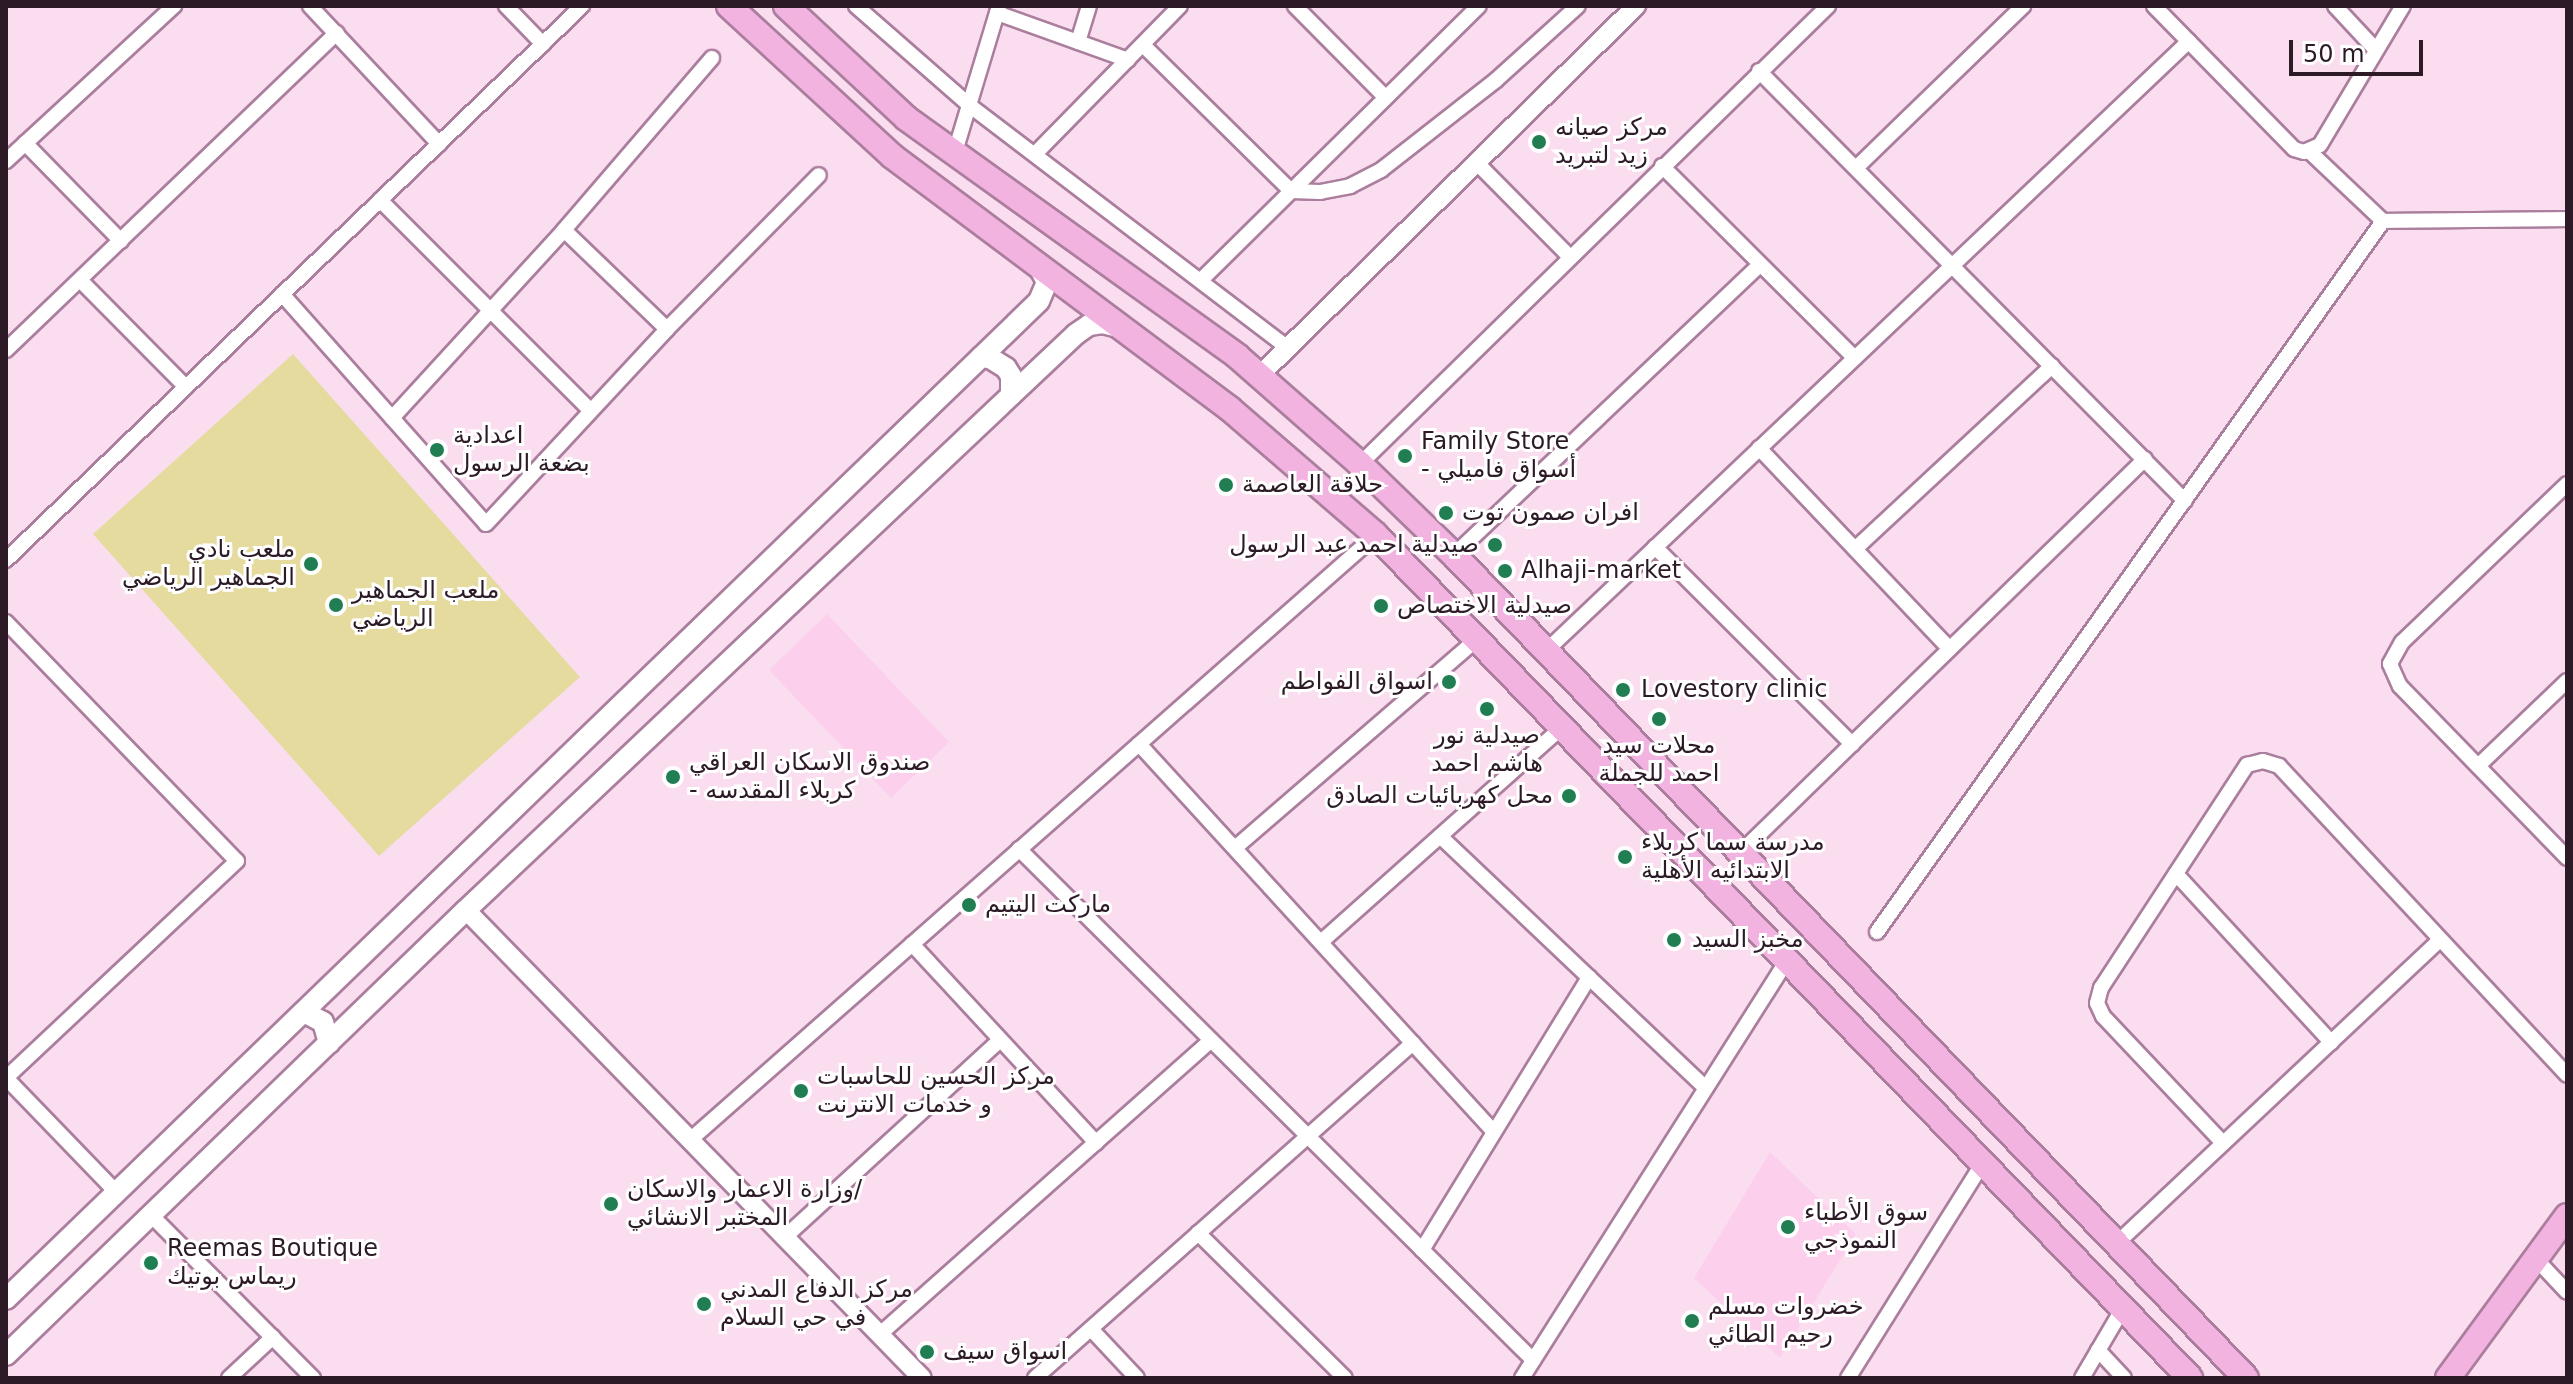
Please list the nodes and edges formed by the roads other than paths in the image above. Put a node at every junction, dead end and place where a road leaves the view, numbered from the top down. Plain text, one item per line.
1 (174, 6) edge
2 (310, 6) edge
3 (506, 6) edge
4 (582, 6) edge
5 (729, 6) edge
6 (786, 6) edge
7 (856, 6) edge
8 (1089, 6) edge
9 (1180, 6) edge
10 (1295, 6) edge
11 (1479, 6) edge
12 (1578, 6) edge
13 (1636, 6) edge
14 (1828, 6) edge
15 (2023, 6) edge
16 (2154, 6) edge
17 (2335, 6) edge
18 (2403, 6) edge
19 (998, 10) edge
20 (336, 33) junction
21 (2189, 41) junction
22 (1078, 42) junction
23 (543, 44) junction
24 (1143, 45) junction
25 (2376, 50) junction
26 (712, 58) dead end
27 (1128, 60) junction
28 (1759, 71) junction
29 (1386, 98) junction
30 (969, 105) junction
31 (25, 143) junction
32 (439, 144) junction
33 (2310, 152) junction
34 (1035, 154) junction
35 (954, 155) junction
36 (6, 161) edge
37 (1476, 162) junction
38 (1662, 166) junction
39 (1856, 168) junction
40 (819, 175) dead end
41 (1291, 191) junction
42 (380, 200) junction
43 (2567, 219) edge
44 (2383, 221) junction
45 (564, 230) junction
46 (121, 241) junction
47 (1569, 256) junction
48 (1038, 265) junction
49 (1952, 265) junction
50 (1759, 266) junction
51 (1201, 280) junction
52 (81, 281) junction
53 (282, 294) junction
54 (490, 311) junction
55 (667, 329) junction
56 (1125, 329) junction
57 (1288, 348) junction
58 (6, 350) edge
59 (981, 357) junction
60 (1855, 358) junction
61 (2052, 366) junction
62 (1260, 375) junction
63 (186, 387) junction
64 (1011, 395) junction
65 (591, 411) junction
66 (392, 418) junction
67 (1759, 448) junction
68 (2145, 459) junction
69 (1360, 464) junction
70 (2567, 484) edge
71 (2185, 501) junction
72 (1376, 535) junction
73 (1655, 547) junction
74 (1855, 549) junction
75 (1454, 555) junction
76 (6, 560) edge
77 (6, 622) edge
78 (1475, 641) junction
79 (1950, 649) junction
80 (1546, 651) junction
81 (2567, 681) edge
82 (1560, 729) junction
83 (1139, 744) junction
84 (1852, 744) junction
85 (2478, 766) junction
86 (1440, 836) junction
87 (1235, 848) junction
88 (1019, 849) junction
89 (1740, 853) junction
90 (2567, 858) edge
91 (2176, 874) junction
92 (466, 910) junction
93 (1877, 932) dead end
94 (2440, 940) junction
95 (1321, 942) junction
96 (912, 944) junction
97 (1787, 961) junction
98 (343, 974) junction
99 (1589, 977) junction
100 (372, 1002) junction
101 (304, 1012) junction
102 (1000, 1040) junction
103 (1211, 1040) junction
104 (2331, 1042) junction
105 (329, 1043) junction
106 (1413, 1043) junction
107 (2567, 1075) edge
108 (6, 1078) edge
109 (1706, 1088) junction
110 (1493, 1131) junction
111 (1308, 1136) junction
112 (690, 1140) junction
113 (1096, 1143) junction
114 (2223, 1143) junction
115 (1983, 1163) junction
116 (116, 1192) junction
117 (151, 1215) junction
118 (2567, 1216) edge
119 (1198, 1233) junction
120 (785, 1237) junction
121 (2116, 1244) junction
122 (1422, 1250) junction
123 (2536, 1259) junction
124 (9, 1292) edge
125 (2567, 1292) edge
126 (2123, 1308) junction
127 (1091, 1329) junction
128 (879, 1335) junction
129 (273, 1337) junction
130 (2098, 1350) junction
131 (6, 1355) edge
132 (1533, 1360) junction
133 (229, 1378) edge
134 (313, 1378) edge
135 (922, 1378) edge
136 (1035, 1378) edge
137 (1137, 1378) edge
138 (1345, 1378) edge
139 (1522, 1378) edge
140 (1848, 1378) edge
141 (2082, 1378) edge
142 (2124, 1378) edge
143 (2190, 1378) edge
144 (2246, 1378) edge
145 (2448, 1378) edge

1 - 31 street
2 - 20 street
3 - 23 street
4 - 23 street
5 - 48 main road
6 - 35 main road
7 - 30 street
8 - 22 street
9 - 24 street
10 - 29 street
11 - 29 street
12 - 41 street
13 - 37 street
14 - 28 street
15 - 39 street
16 - 21 street
17 - 25 street
18 - 25 street
19 - 22 street
19 - 30 street
20 - 32 street
20 - 46 street
21 - 33 street
21 - 49 street
22 - 27 street
23 - 32 street
24 - 27 street
24 - 41 street
25 - 33 street
26 - 45 street
27 - 34 street
28 - 38 street
28 - 39 street
29 - 41 street
30 - 34 street
30 - 35 street
31 - 36 street
31 - 46 street
32 - 42 street
33 - 44 street
34 - 51 street
35 - 62 main road
37 - 47 street
37 - 57 street
38 - 47 street
38 - 50 street
39 - 49 street
40 - 55 street
41 - 51 street
42 - 53 street
42 - 54 street
43 - 44 street
44 - 71 street
45 - 54 street
45 - 55 street
46 - 52 street
47 - 69 street
48 - 56 main road
48 - 59 main road
49 - 60 street
49 - 61 street
50 - 60 street
50 - 75 street
51 - 57 street
52 - 58 street
52 - 63 street
53 - 63 street
53 - 66 street
54 - 65 street
54 - 66 street
55 - 65 street
56 - 64 main road
56 - 72 main road
57 - 62 street
59 - 64 main road
59 - 98 main road
60 - 67 street
61 - 68 street
61 - 74 street
62 - 69 main road
63 - 76 street
64 - 92 main road
65 - 66 street
67 - 73 street
67 - 74 street
68 - 71 street
68 - 79 street
69 - 75 main road
70 - 85 street
71 - 93 street
72 - 78 main road
72 - 83 street
73 - 80 street
73 - 84 street
74 - 79 street
75 - 80 main road
77 - 108 street
78 - 82 main road
78 - 87 street
79 - 84 street
80 - 89 main road
81 - 85 street
82 - 86 street
82 - 97 main road
83 - 87 street
83 - 88 street
84 - 89 street
85 - 90 street
86 - 95 street
86 - 99 street
87 - 95 street
88 - 96 street
88 - 103 street
89 - 121 main road
91 - 94 street
91 - 104 street
91 - 114 street
92 - 100 main road
92 - 112 street
94 - 104 street
94 - 107 street
95 - 106 street
96 - 102 street
96 - 112 street
97 - 109 street
97 - 115 main road
98 - 100 main road
98 - 101 main road
99 - 109 street
99 - 110 street
100 - 105 main road
101 - 105 main road
101 - 116 main road
102 - 113 street
102 - 120 street
103 - 111 street
103 - 113 street
104 - 114 street
105 - 117 main road
106 - 110 street
106 - 111 street
108 - 116 street
109 - 132 street
110 - 122 street
111 - 119 street
111 - 122 street
112 - 120 street
113 - 128 street
114 - 121 street
115 - 126 main road
115 - 140 street
116 - 124 main road
117 - 129 street
117 - 131 main road
118 - 123 main road
119 - 127 street
119 - 138 street
120 - 128 street
121 - 144 main road
122 - 132 street
123 - 125 street
123 - 145 main road
126 - 130 street
126 - 143 main road
127 - 136 street
127 - 137 street
128 - 135 street
129 - 133 street
129 - 134 street
130 - 141 street
130 - 142 street
132 - 139 street

